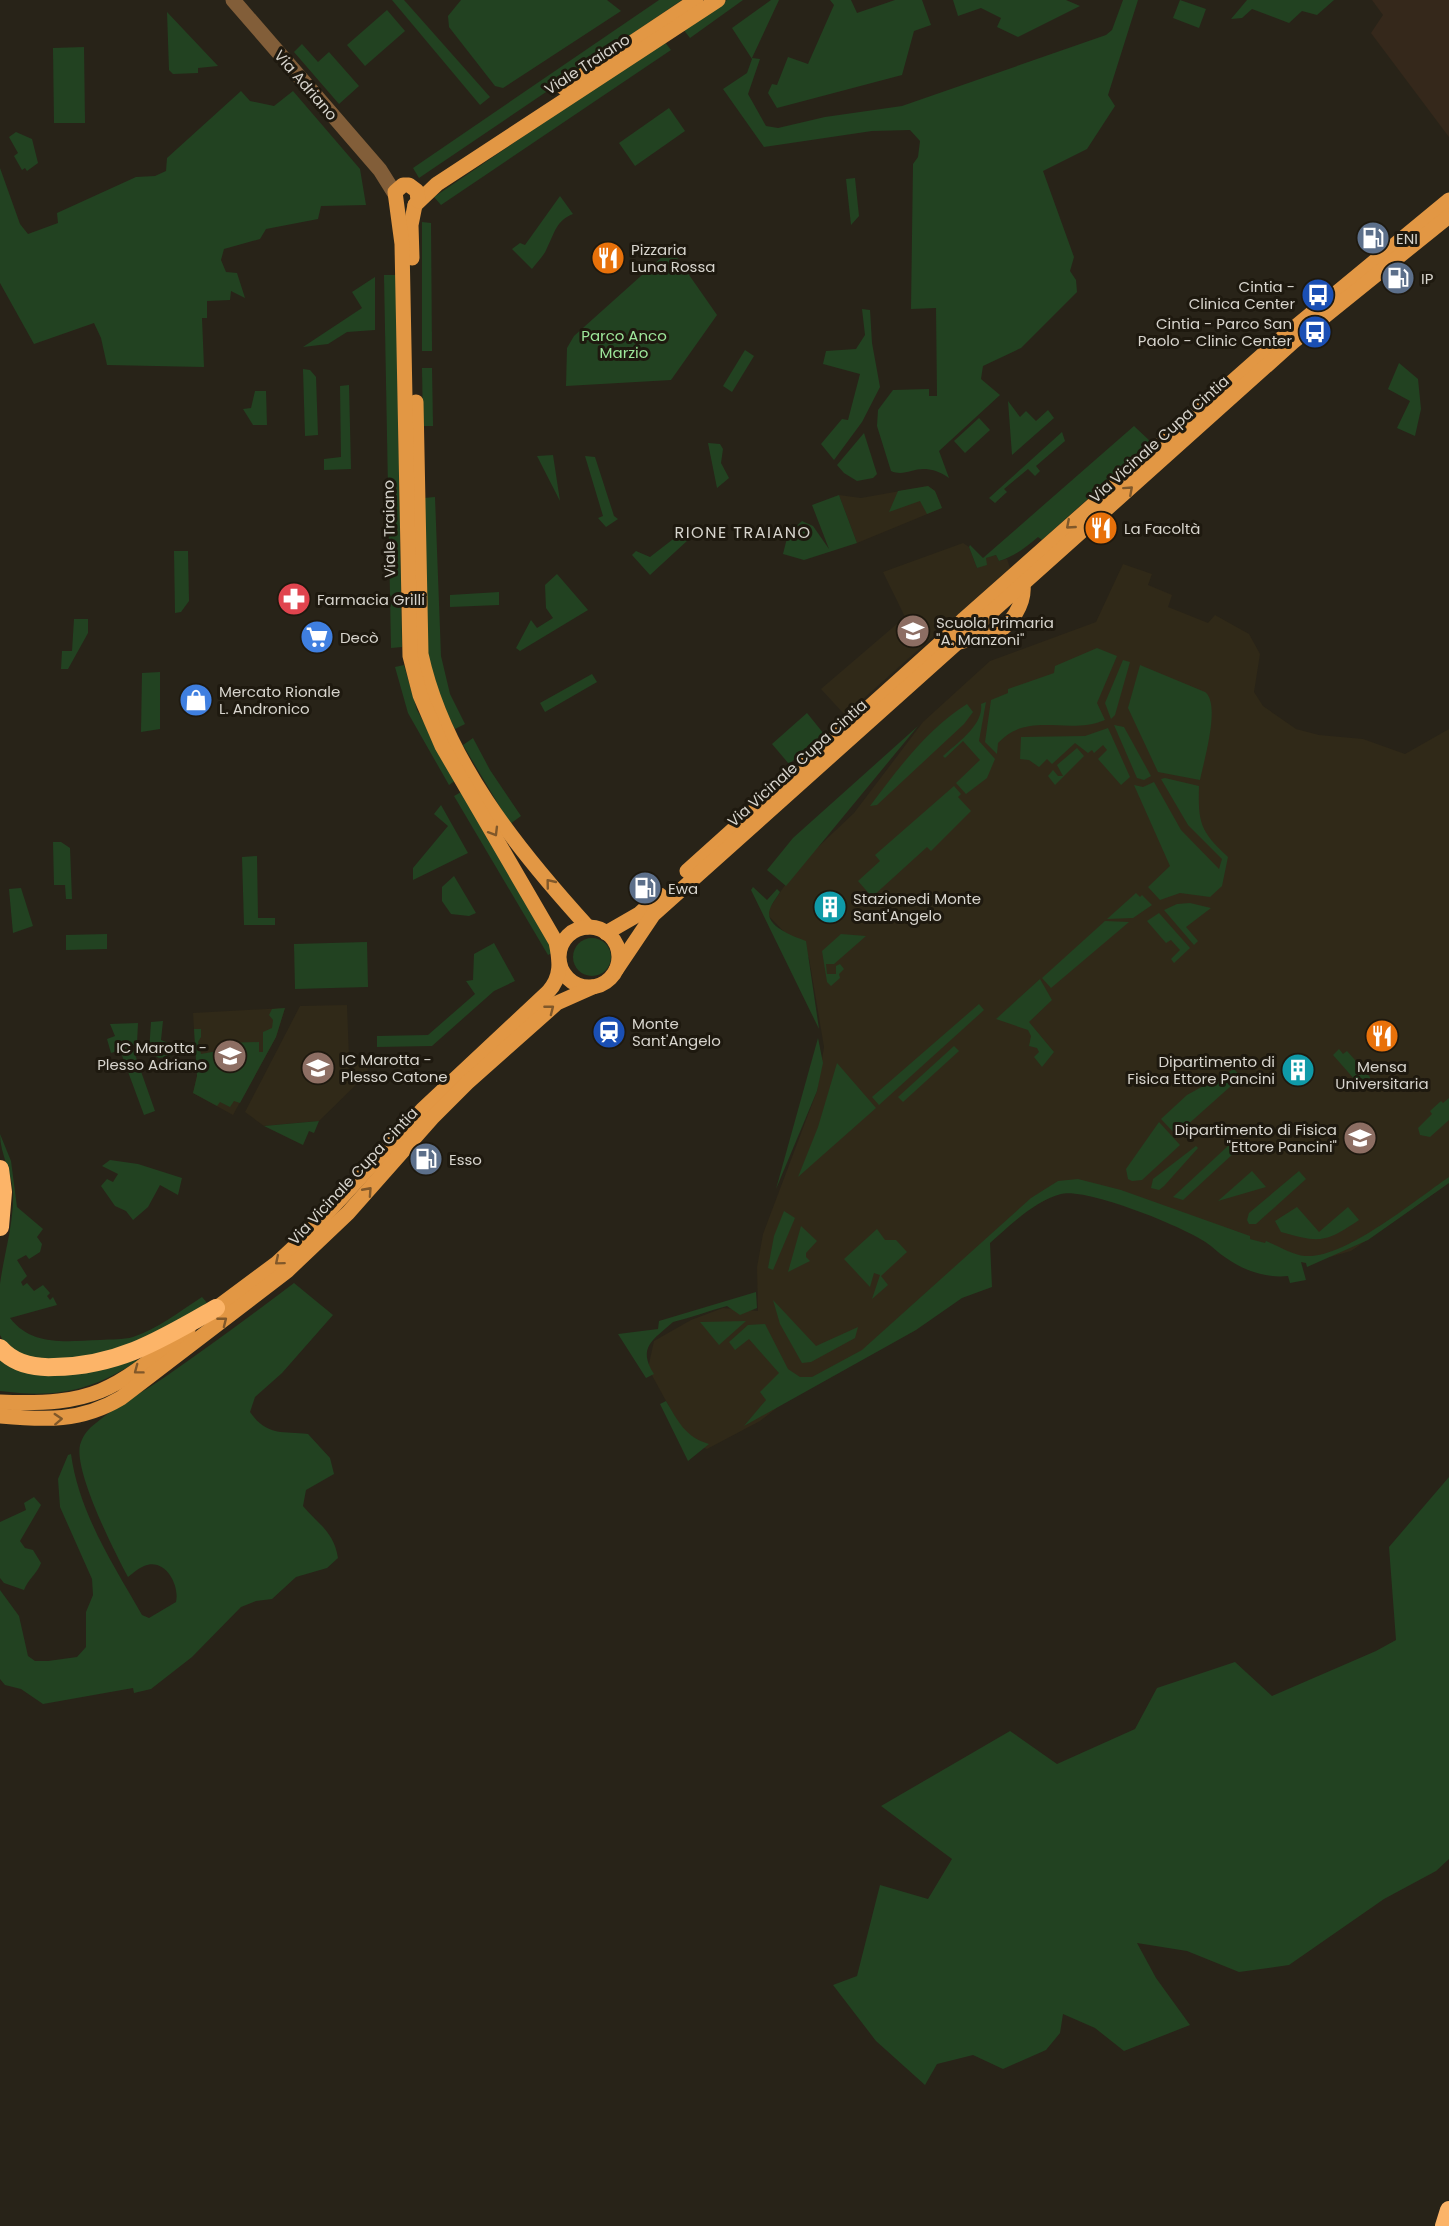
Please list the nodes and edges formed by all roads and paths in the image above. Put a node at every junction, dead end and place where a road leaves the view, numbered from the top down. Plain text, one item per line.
1 (232, 0) edge
2 (696, 0) edge
3 (718, 0) edge
4 (668, 26) junction
5 (401, 192) junction
6 (1449, 200) edge
7 (416, 203) junction
8 (1449, 216) edge
9 (410, 358) junction
10 (965, 633) junction
11 (470, 781) junction
12 (588, 927) junction
13 (606, 933) junction
14 (560, 961) junction
15 (616, 970) junction
16 (593, 987) junction
17 (0, 1169) edge
18 (349, 1191) junction
19 (348, 1213) junction
20 (0, 1227) edge
21 (216, 1308) junction
22 (0, 1348) edge
23 (0, 1402) edge
24 (0, 1416) edge
25 (1449, 2210) edge
26 (1444, 2226) edge

1 - 5 street, Via Adriano
2 - 4 main road, Viale Traiano
3 - 4 main road, Viale Traiano
4 - 5 main road, Viale Traiano
4 - 7 main road, Viale Traiano
5 - 7 main road
5 - 9 main road, Viale Traiano
6 -> 10 main road, Via Vicinale Cupa Cintia
7 - 9 main road, Viale Traiano
10 -> 8 main road, Via Vicinale Cupa Cintia
9 - 11 main road, Viale Traiano
10 - 13 main road, Via Vicinale Cupa Cintia
10 - 15 main road, Via Vicinale Cupa Cintia
12 -> 11 main road, Viale Traiano
11 -> 14 main road, Viale Traiano
12 - 13 main road
12 - 14 main road
13 - 15 main road
14 - 16 main road
14 - 18 main road, Via Vicinale Cupa Cintia
15 - 16 main road
19 -> 16 main road, Via Vicinale Cupa Cintia
17 - 20 highway
18 - 19 main road
18 -> 21 main road, Via Vicinale Cupa Cintia
24 -> 19 main road, Via Vicinale Cupa Cintia
21 - 22 highway
21 -> 23 main road, Via Vicinale Cupa Cintia
25 - 26 highway

